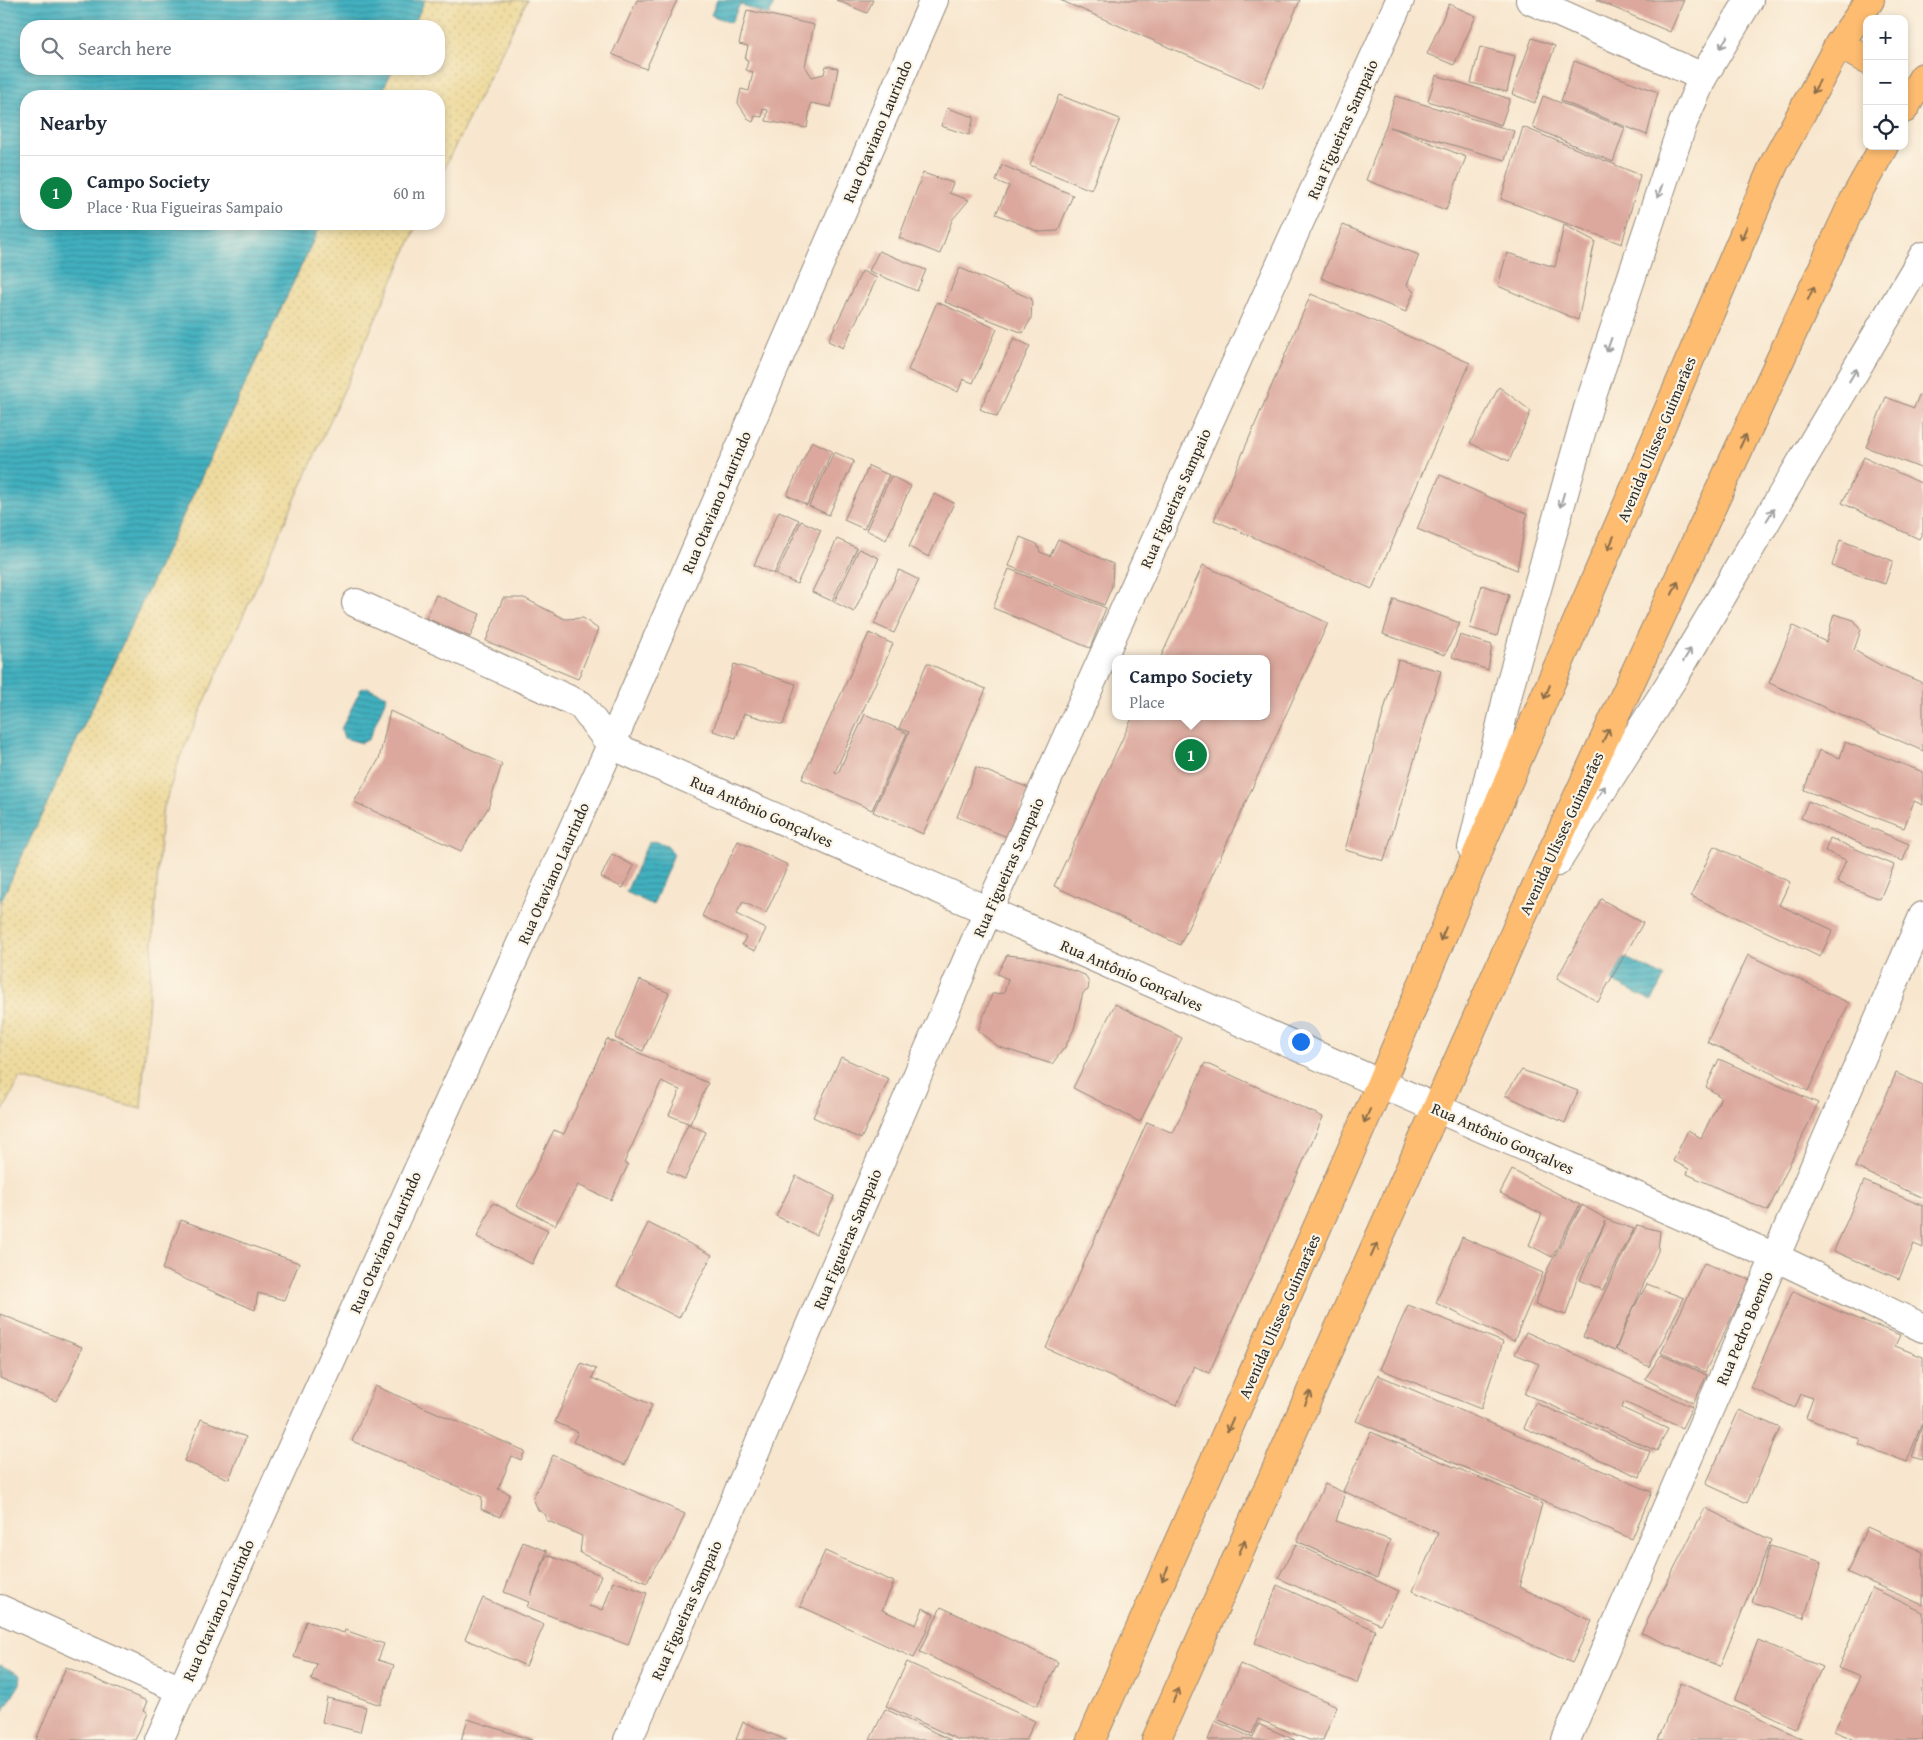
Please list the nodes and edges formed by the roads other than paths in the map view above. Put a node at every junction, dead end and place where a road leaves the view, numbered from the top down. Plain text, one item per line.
1 (934, 0) edge
2 (1400, 0) edge
3 (1530, 0) edge
4 (1749, 0) edge
5 (1870, 0) edge
6 (1839, 44) junction
7 (1863, 58) edge
8 (1703, 77) junction
9 (1882, 150) edge
10 (1923, 256) edge
11 (356, 603) dead end
12 (611, 745) junction
13 (1462, 889) junction
14 (988, 911) junction
15 (1923, 916) edge
16 (1519, 922) junction
17 (1380, 1085) junction
18 (1438, 1109) junction
19 (1775, 1257) junction
20 (1923, 1328) edge
21 (0, 1609) edge
22 (182, 1690) junction
23 (159, 1740) edge
24 (628, 1740) edge
25 (1091, 1740) edge
26 (1156, 1740) edge
27 (1566, 1740) edge

1 - 12 street, Rua Otaviano Laurindo
2 - 14 street, Rua Figueiras Sampaio
3 - 8 street
4 -> 8 street, Avenida Ulisses Guimarães
5 - 6 main road, Avenida Ulisses Guimarães
6 - 7 main road
6 -> 13 main road, Avenida Ulisses Guimarães
8 -> 13 street, Avenida Ulisses Guimarães
16 -> 9 main road, Avenida Ulisses Guimarães
16 -> 10 street, Avenida Ulisses Guimarães
11 - 12 street, Rua Antônio Gonçalves
12 - 14 street, Rua Antônio Gonçalves
12 - 22 street, Rua Otaviano Laurindo
13 -> 17 main road, Avenida Ulisses Guimarães
14 - 17 street, Rua Antônio Gonçalves
14 - 24 street, Rua Figueiras Sampaio
15 - 19 street, Rua Pedro Boemio
16 - 18 main road, Avenida Ulisses Guimarães
17 - 18 street, Rua Antônio Gonçalves
17 -> 25 main road, Avenida Ulisses Guimarães
18 - 19 street, Rua Antônio Gonçalves
26 -> 18 main road, Avenida Ulisses Guimarães
19 - 20 street, Rua Antônio Gonçalves
19 - 27 street, Rua Pedro Boemio
21 - 22 street
22 - 23 street, Rua Otaviano Laurindo

